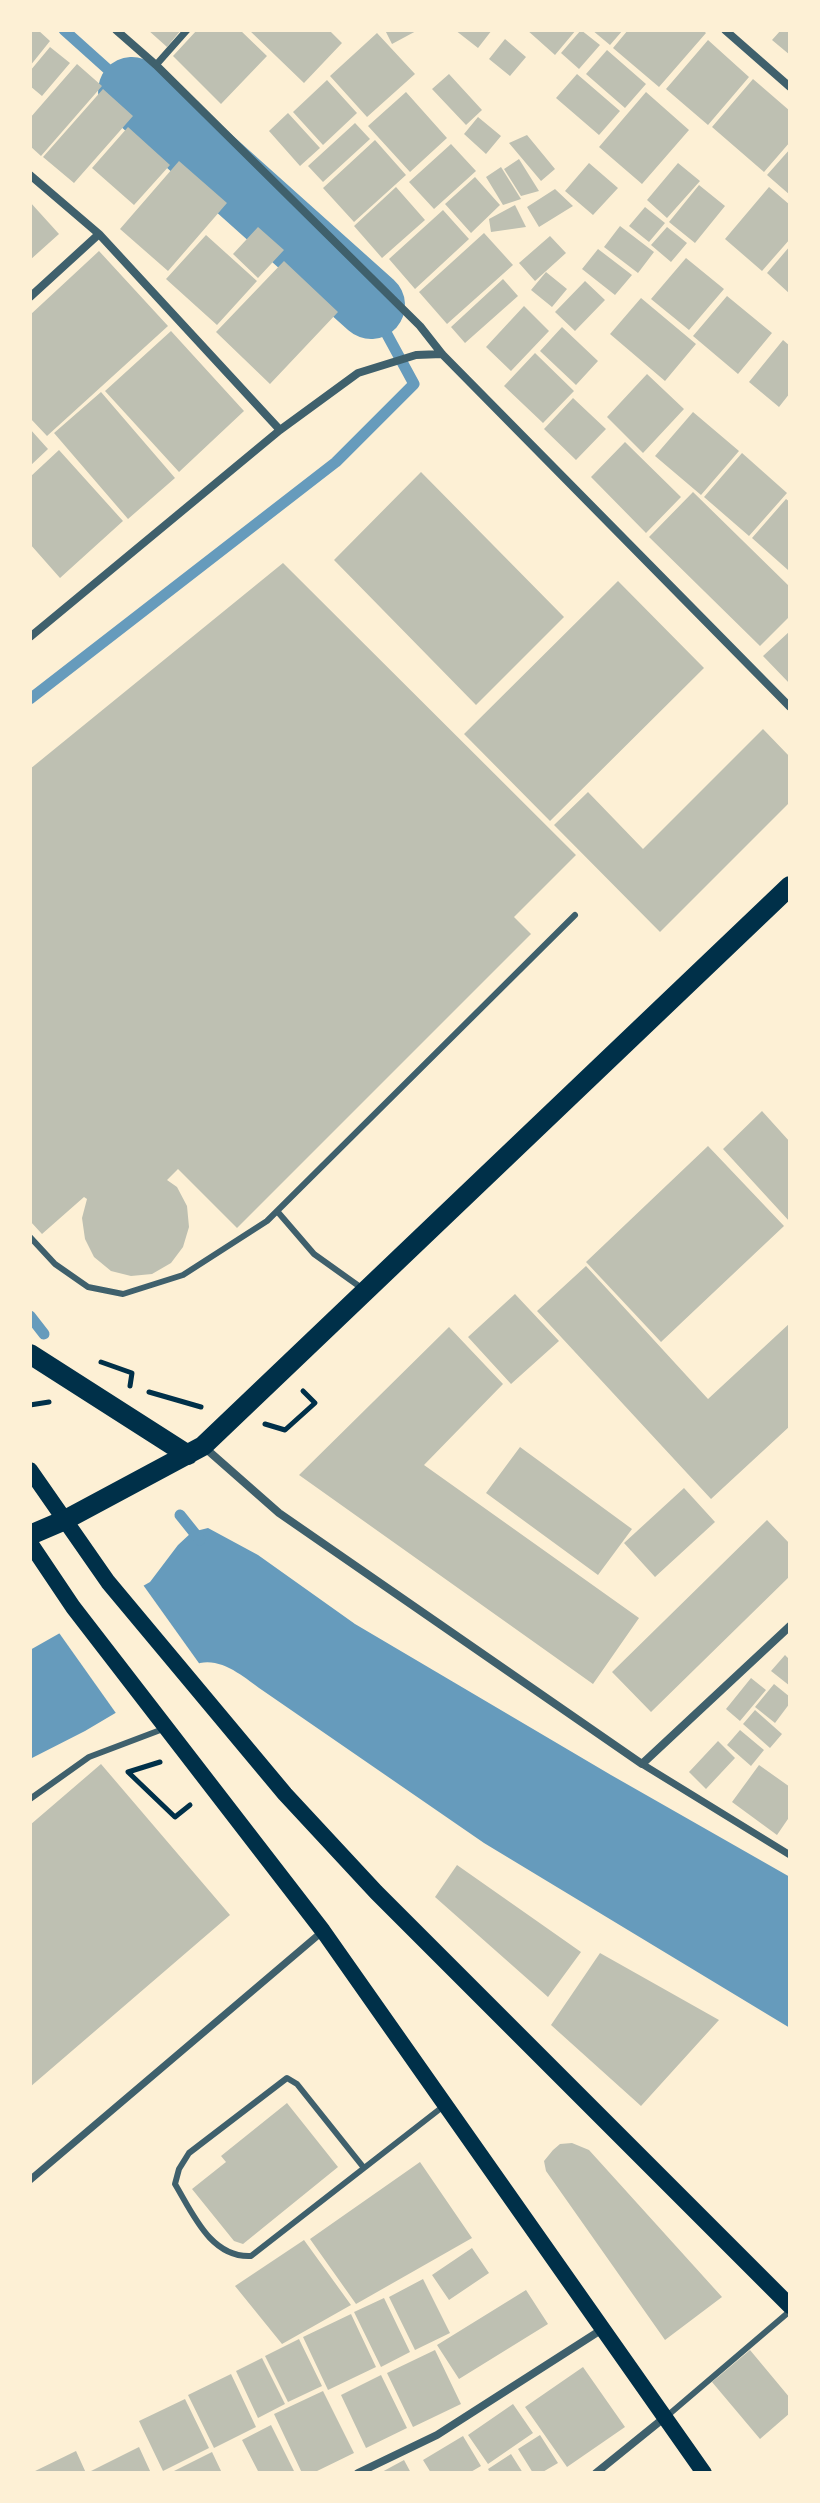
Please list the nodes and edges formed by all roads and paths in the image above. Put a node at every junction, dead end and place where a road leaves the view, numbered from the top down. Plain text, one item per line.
1 (116, 30) edge
2 (187, 30) edge
3 (725, 30) edge
4 (156, 65) junction
5 (790, 87) edge
6 (30, 175) edge
7 (99, 234) junction
8 (30, 297) edge
9 (442, 354) junction
10 (280, 430) junction
11 (30, 637) edge
12 (790, 707) edge
13 (790, 886) edge
14 (575, 915) dead end
15 (277, 1211) junction
16 (30, 1237) edge
17 (366, 1291) junction
18 (30, 1354) edge
19 (315, 1403) dead end
20 (285, 1430) dead end
21 (196, 1450) junction
22 (30, 1470) edge
23 (65, 1520) junction
24 (30, 1535) edge
25 (30, 1543) edge
26 (790, 1626) edge
27 (166, 1728) junction
28 (642, 1764) junction
29 (128, 1772) dead end
30 (30, 1799) edge
31 (175, 1817) dead end
32 (790, 1855) edge
33 (323, 1931) junction
34 (445, 2105) junction
35 (364, 2168) junction
36 (30, 2180) edge
37 (790, 2308) edge
38 (601, 2330) junction
39 (664, 2418) junction
40 (358, 2473) edge
41 (596, 2473) edge
42 (704, 2473) edge

1 - 4 street
2 - 4 street
3 - 5 street
4 - 9 street
6 - 7 street
7 - 8 street
7 - 10 street
9 - 10 street
9 - 12 street
10 - 11 street
13 - 17 main road
14 - 15 lane
15 - 16 lane
15 - 17 lane
17 - 21 main road
18 - 21 main road
19 - 20 path
21 - 23 main road
21 - 28 street
22 - 23 main road
23 - 24 main road
23 - 37 main road
25 - 27 main road
26 - 28 street
27 - 30 lane
27 - 33 main road
28 - 32 street
29 - 31 path
33 - 34 main road
33 - 36 street
34 - 35 lane
34 - 38 main road
35 - 35 lane
37 - 39 lane
38 - 39 main road
38 - 40 street
39 - 41 street
39 - 42 main road

